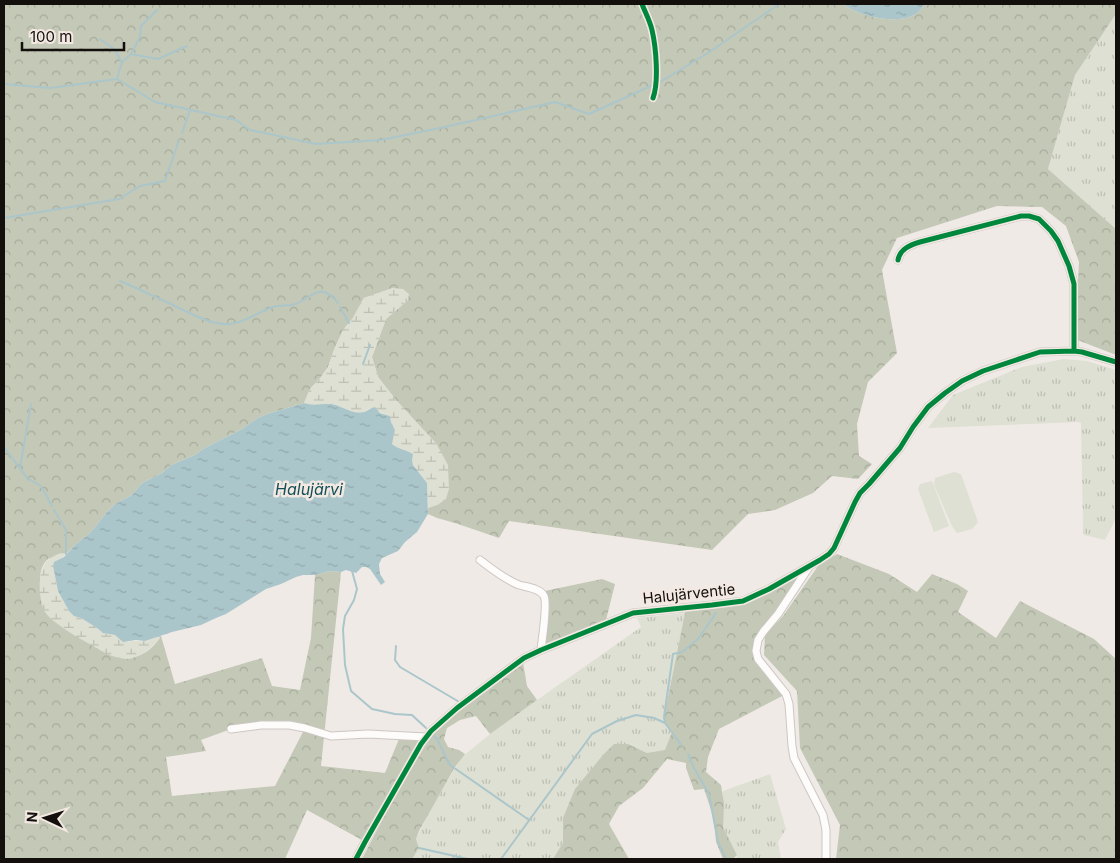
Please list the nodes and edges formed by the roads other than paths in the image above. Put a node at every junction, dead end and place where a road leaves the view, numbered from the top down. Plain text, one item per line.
1 (642, 4) edge
2 (653, 98) dead end
3 (898, 260) dead end
4 (1074, 351) junction
5 (1116, 362) edge
6 (480, 560) dead end
7 (810, 565) junction
8 (541, 650) junction
9 (230, 729) dead end
10 (426, 737) junction
11 (356, 859) edge
12 (826, 859) edge

1 - 2 street
3 - 4 street
4 - 5 street, Halujärventie
4 - 7 street, Halujärventie
6 - 8 street
7 - 8 street, Halujärventie
7 - 12 street
8 - 10 street, Halujärventie
9 - 10 street
10 - 11 street, Halujärventie

